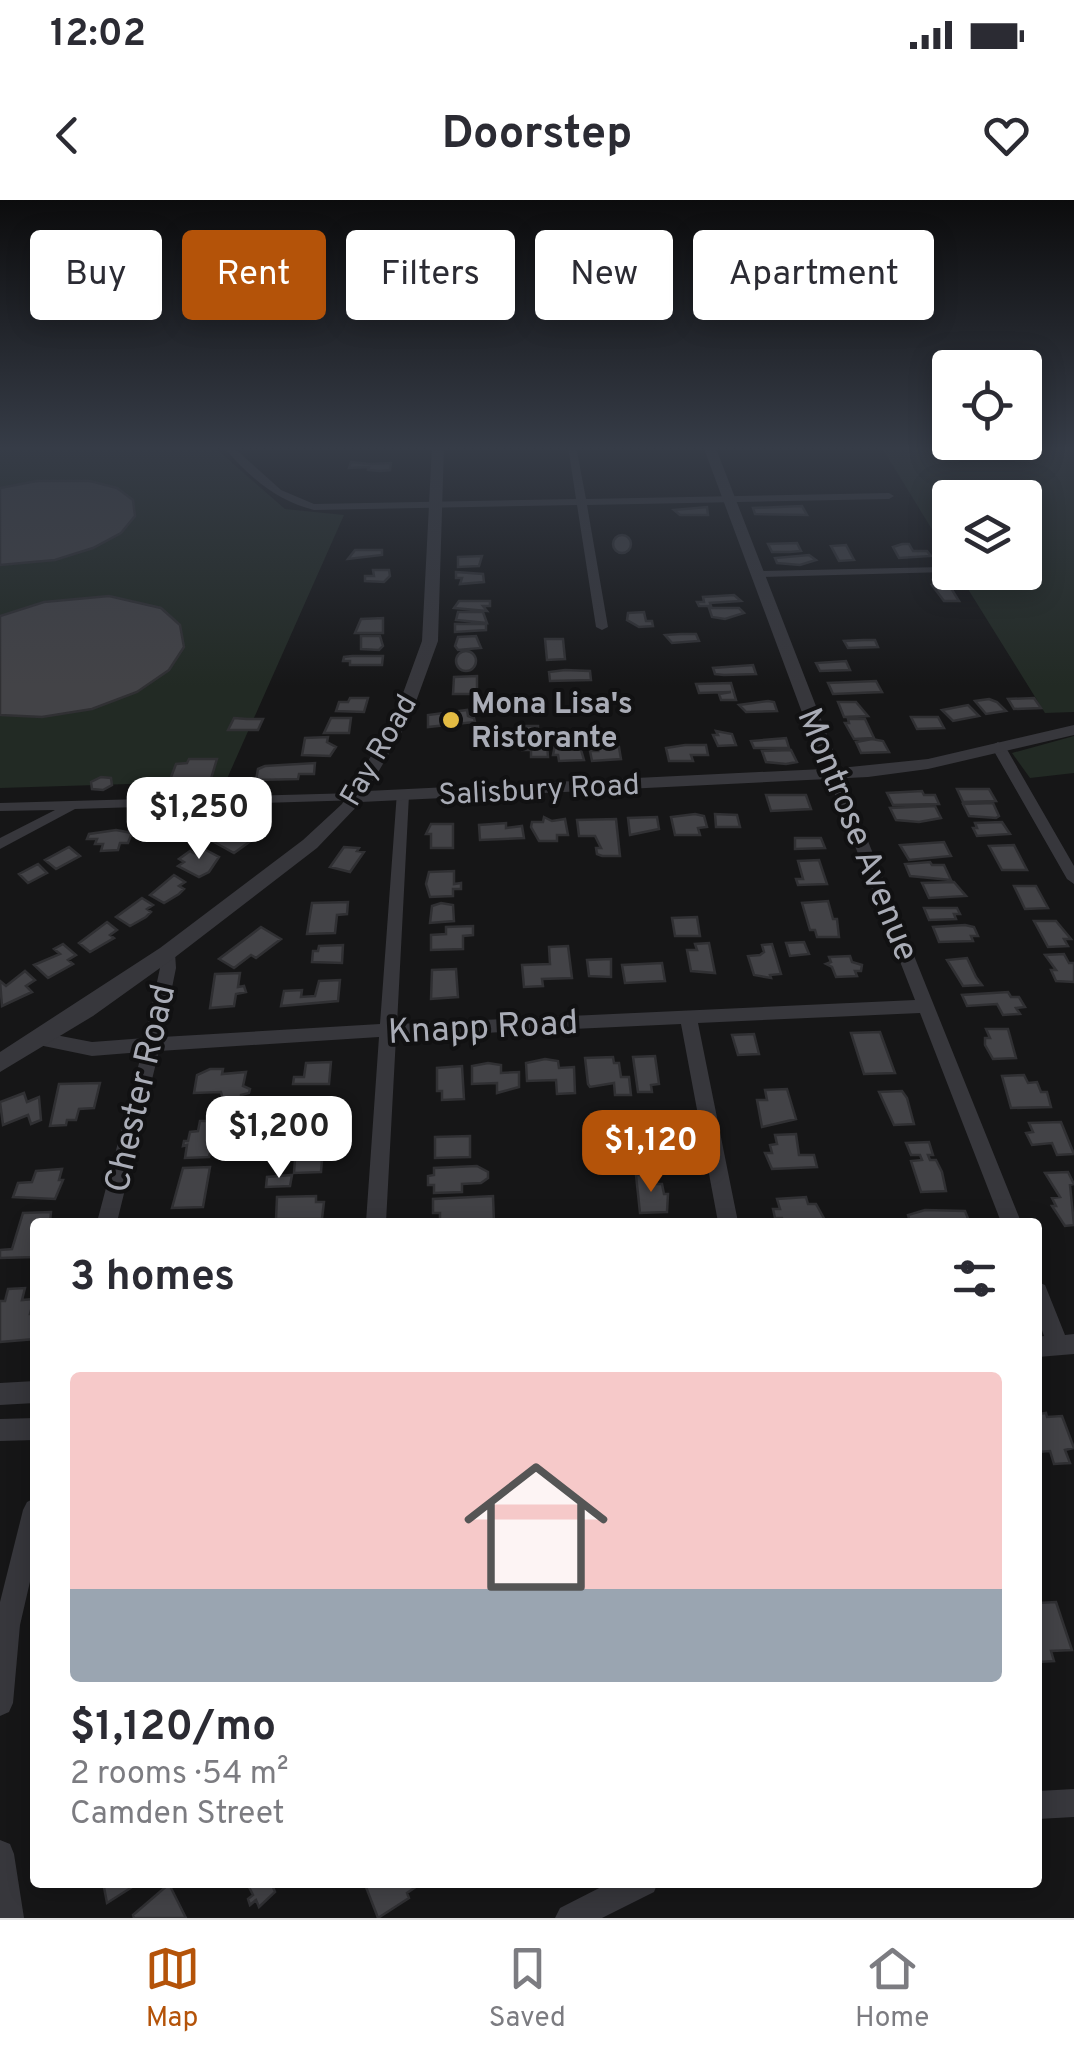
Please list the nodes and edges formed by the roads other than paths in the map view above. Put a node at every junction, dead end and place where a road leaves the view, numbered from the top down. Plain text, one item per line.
1 (435, 526) edge
2 (585, 526) edge
3 (740, 526) edge
4 (932, 570) edge
5 (758, 574) junction
6 (602, 627) dead end
7 (1074, 730) edge
8 (998, 746) junction
9 (834, 774) junction
10 (402, 796) junction
11 (356, 797) junction
12 (74, 805) junction
13 (0, 808) edge
14 (0, 844) edge
15 (1074, 878) edge
16 (166, 952) junction
17 (927, 1006) junction
18 (688, 1017) junction
19 (387, 1031) junction
20 (40, 1039) junction
21 (152, 1045) junction
22 (0, 1062) edge
23 (108, 1218) edge
24 (376, 1218) edge
25 (727, 1218) edge
26 (1009, 1218) edge
27 (1042, 1303) edge
28 (1057, 1345) edge
29 (30, 1392) edge
30 (0, 1394) edge
31 (30, 1429) edge
32 (0, 1430) edge
33 (30, 1530) edge
34 (0, 1703) edge
35 (1074, 1802) edge
36 (1042, 1806) edge
37 (0, 1854) edge
38 (637, 1888) edge
39 (610, 1910) edge
40 (8, 1918) edge
41 (570, 1918) edge

1 - 11 street, Fay Road
2 - 6 street
3 - 5 street, Montrose Avenue
4 - 5 street
5 - 9 street, Montrose Avenue
7 - 8 street, Salisbury Road
8 - 9 street, Salisbury Road
8 - 15 street
9 - 10 street, Salisbury Road
9 - 17 street, Montrose Avenue
10 - 11 street, Salisbury Road
10 - 19 street
11 - 12 street, Salisbury Road
11 - 16 street, Fay Road
12 - 13 street, Salisbury Road
12 - 14 street
16 - 20 street, Fay Road
16 - 21 street, Chester Road
17 - 18 street, Knapp Road
17 - 26 street, Montrose Avenue
18 - 19 street, Knapp Road
18 - 25 street
19 - 21 street, Knapp Road
19 - 24 street
20 - 21 street, Knapp Road
20 - 22 street, Fay Road
21 - 23 street, Chester Road
27 - 28 street
29 - 30 street
31 - 32 street
33 - 34 street
35 - 36 street
37 - 40 street
38 - 39 street
39 - 41 street

